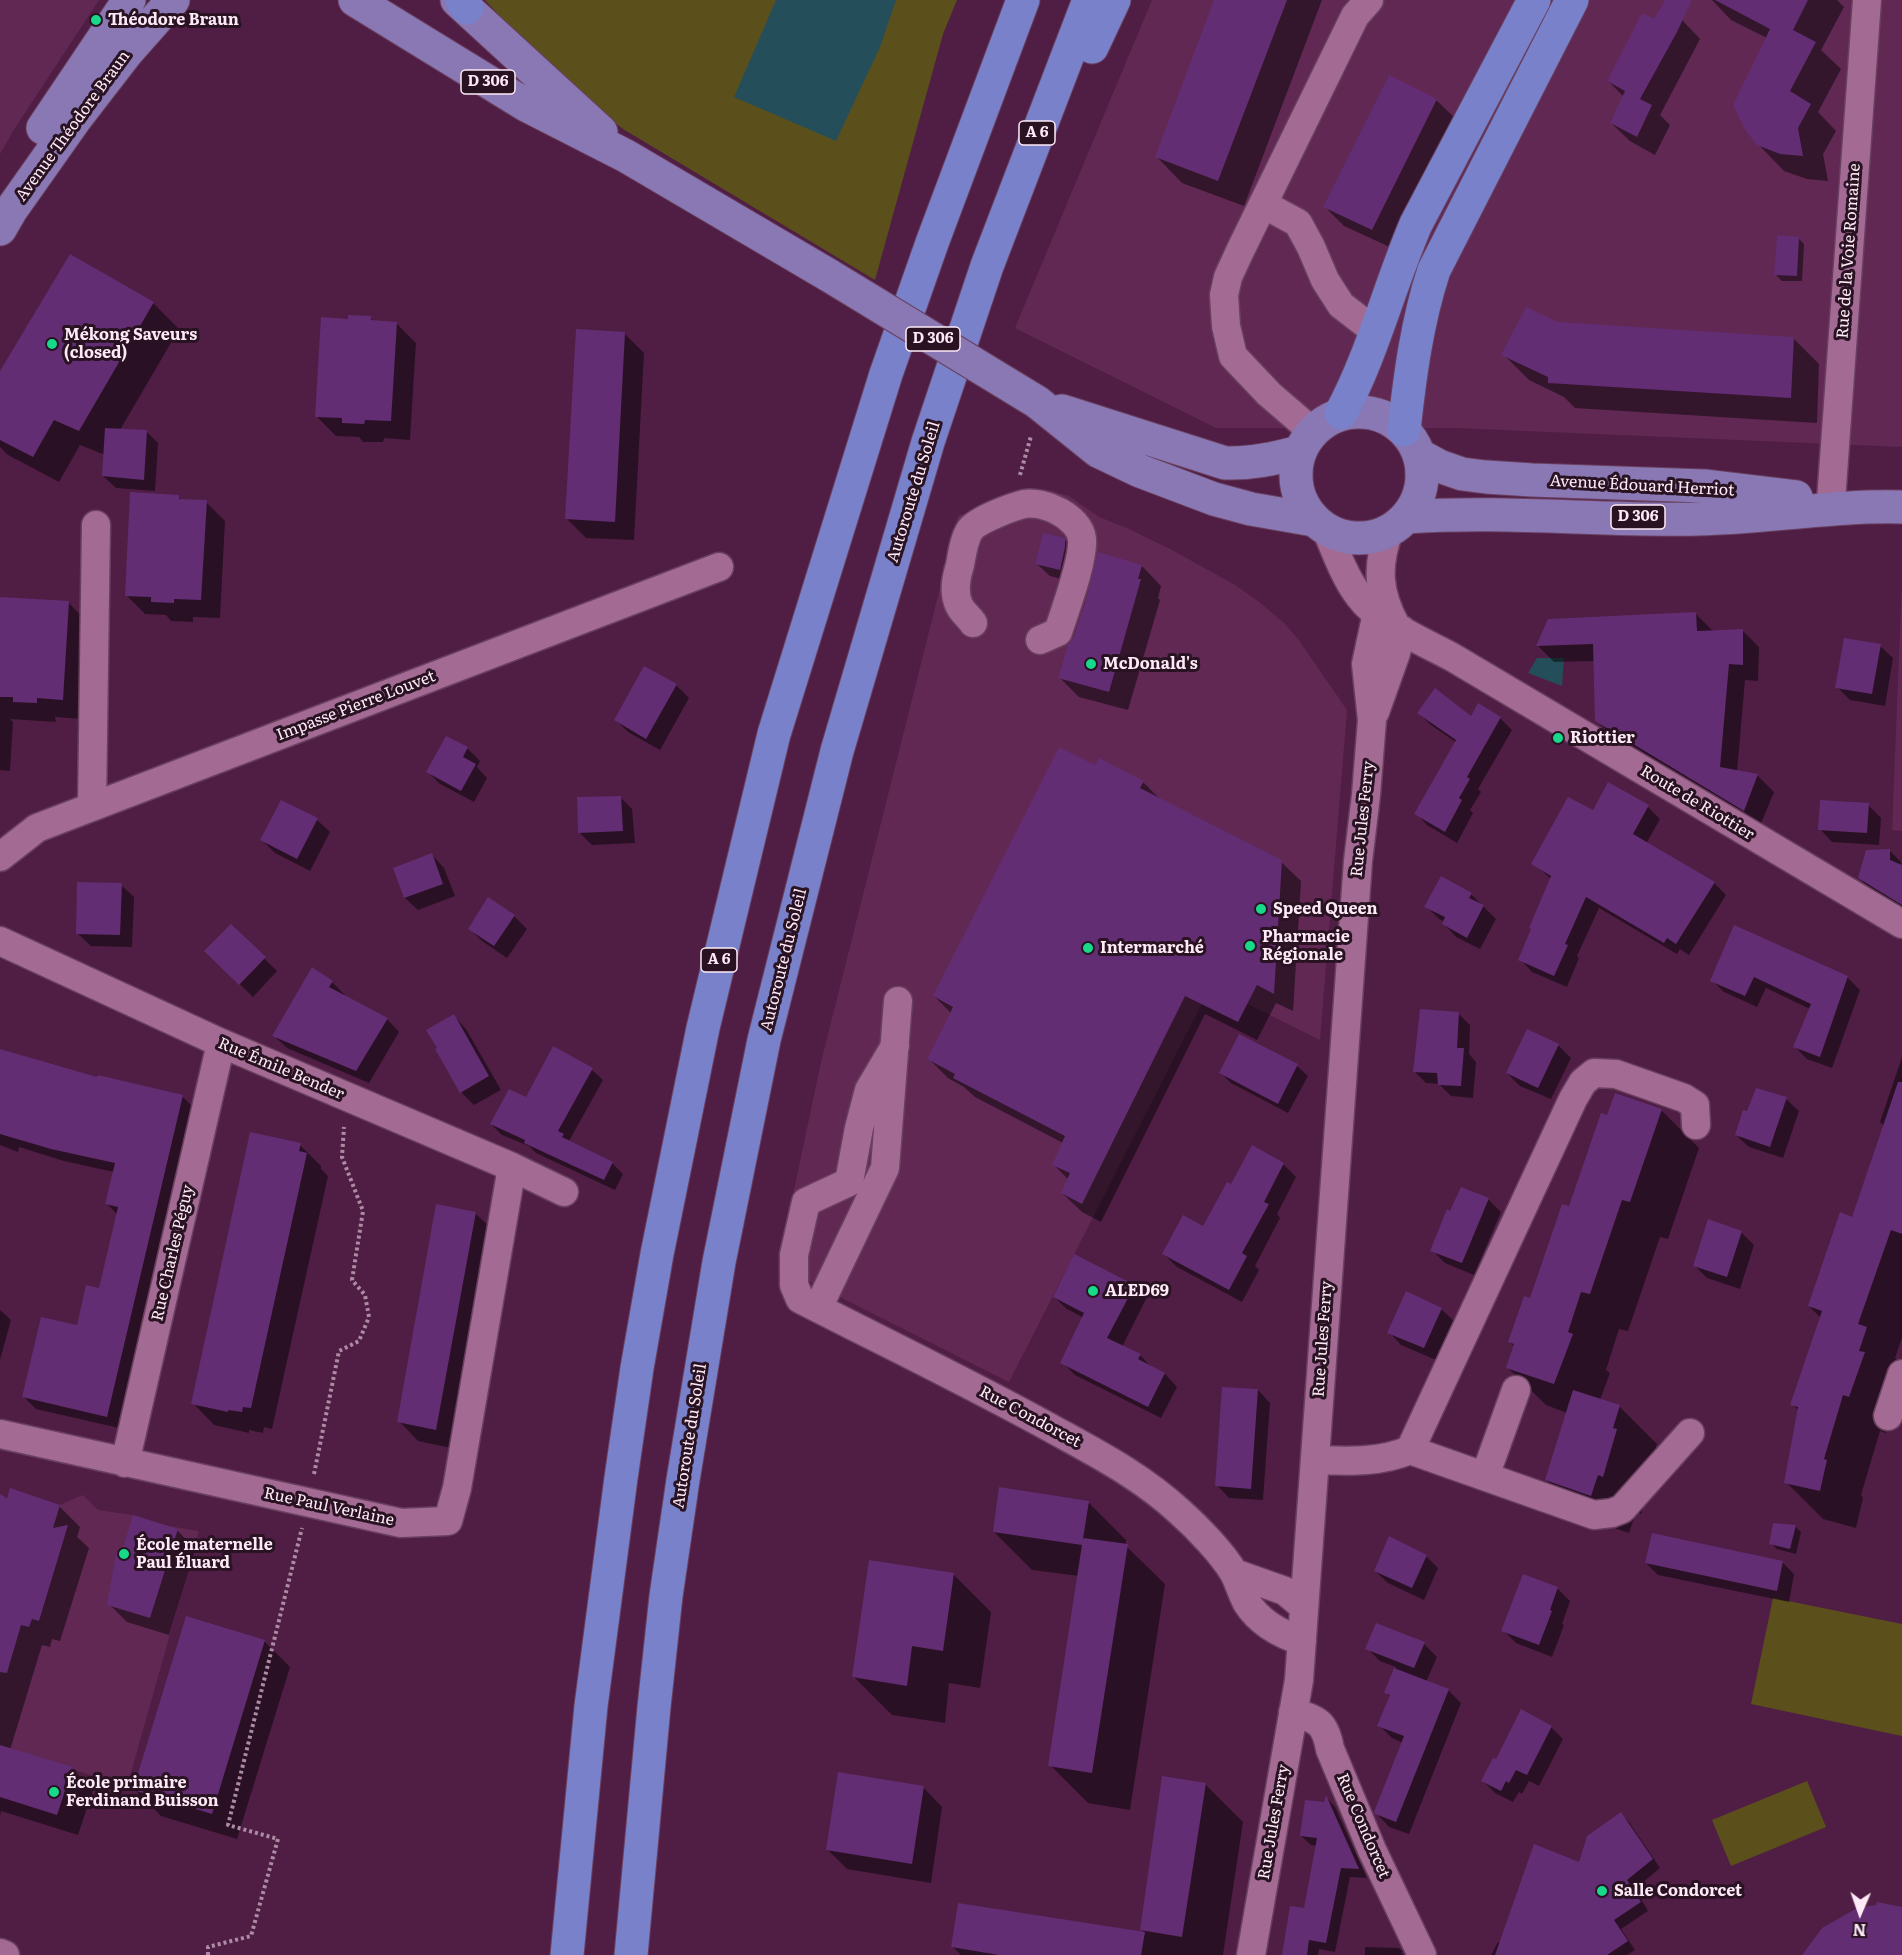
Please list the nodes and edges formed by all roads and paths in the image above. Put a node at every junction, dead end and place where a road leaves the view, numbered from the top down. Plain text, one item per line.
1 (129, 0) edge
2 (173, 0) edge
3 (355, 0) edge
4 (999, 0) edge
5 (1023, 0) edge
6 (1089, 0) edge
7 (1114, 0) edge
8 (1369, 0) edge
9 (1534, 0) edge
10 (1572, 0) edge
11 (1867, 0) edge
12 (462, 3) edge
13 (626, 156) junction
14 (0, 190) edge
15 (1263, 204) junction
16 (0, 229) edge
17 (987, 266) junction
18 (1376, 332) junction
19 (1038, 403) junction
20 (1341, 413) junction
21 (1306, 441) junction
22 (1412, 442) junction
23 (1831, 501) junction
24 (1869, 506) junction
25 (1902, 507) edge
26 (1320, 524) junction
27 (1397, 524) junction
28 (96, 525) dead end
29 (831, 553) junction
30 (719, 567) dead end
31 (973, 623) dead end
32 (1392, 624) junction
33 (1040, 640) dead end
34 (92, 807) junction
35 (0, 857) edge
36 (1902, 924) edge
37 (0, 941) edge
38 (898, 1000) dead end
39 (221, 1043) junction
40 (895, 1046) junction
41 (347, 1097) junction
42 (1696, 1125) dead end
43 (512, 1167) junction
44 (564, 1192) dead end
45 (809, 1304) junction
46 (1902, 1374) edge
47 (1516, 1390) dead end
48 (1888, 1416) dead end
49 (1690, 1433) dead end
50 (0, 1434) edge
51 (1410, 1450) junction
52 (1315, 1460) junction
53 (125, 1462) junction
54 (1485, 1476) junction
55 (308, 1503) junction
56 (1234, 1573) junction
57 (1304, 1607) junction
58 (1302, 1641) junction
59 (1293, 1713) junction
60 (0, 1953) edge
61 (5, 1955) edge
62 (208, 1955) edge
63 (567, 1955) edge
64 (630, 1955) edge
65 (1251, 1955) edge
66 (1422, 1955) edge

1 - 14 main road, Avenue Théodore Braun
2 - 16 main road, Avenue Théodore Braun
3 - 13 main road, D 306
4 - 29 highway
5 - 29 highway, A 6
6 - 17 highway, Autoroute du Soleil / A 6
7 - 17 highway
8 - 15 street
9 - 18 highway
10 - 22 highway
11 - 23 street, Rue de la Voie Romaine
12 - 13 main road, D 306
13 - 19 main road, D 306, bridge
15 - 18 street
15 - 21 street
17 - 64 highway, Autoroute du Soleil / A 6
18 - 20 highway
19 - 21 main road, D 306
19 - 26 main road, D 306
20 - 21 main road
20 - 22 main road
21 - 26 main road
22 - 23 main road, Avenue Édouard Herriot / D 306
22 - 27 main road
23 - 24 main road, Avenue Édouard Herriot / D 306
24 - 25 main road, Avenue Édouard Herriot / D 306
24 - 27 main road, Avenue Édouard Herriot / D 306
26 - 27 main road
26 - 32 street, Route de Riottier
27 - 32 street
28 - 34 street
29 - 63 highway, A 6
30 - 34 street, Impasse Pierre Louvet
31 - 33 street
32 - 36 street, Route de Riottier
32 - 52 street, Rue Jules Ferry
34 - 35 street, Impasse Pierre Louvet
37 - 39 street, Rue Émile Bender
38 - 40 street
39 - 41 street, Rue Émile Bender
39 - 53 street, Rue Charles Péguy
40 - 45 street
40 - 45 street
41 - 43 street, Rue Émile Bender
41 - 55 path
42 - 51 street
43 - 44 street, Rue Émile Bender
43 - 55 street, Rue Paul Verlaine
45 - 56 street, Rue Condorcet
46 - 48 street
47 - 54 street
49 - 54 street
50 - 53 street, Rue Paul Verlaine
51 - 52 street
51 - 54 street
52 - 57 street, Rue Jules Ferry
53 - 55 street, Rue Paul Verlaine
55 - 62 path
56 - 57 street
56 - 58 street, Rue Condorcet
57 - 58 street, Rue Jules Ferry
58 - 59 street, Rue Jules Ferry
59 - 65 street, Rue Jules Ferry
59 - 66 street, Rue Condorcet
60 - 61 street

